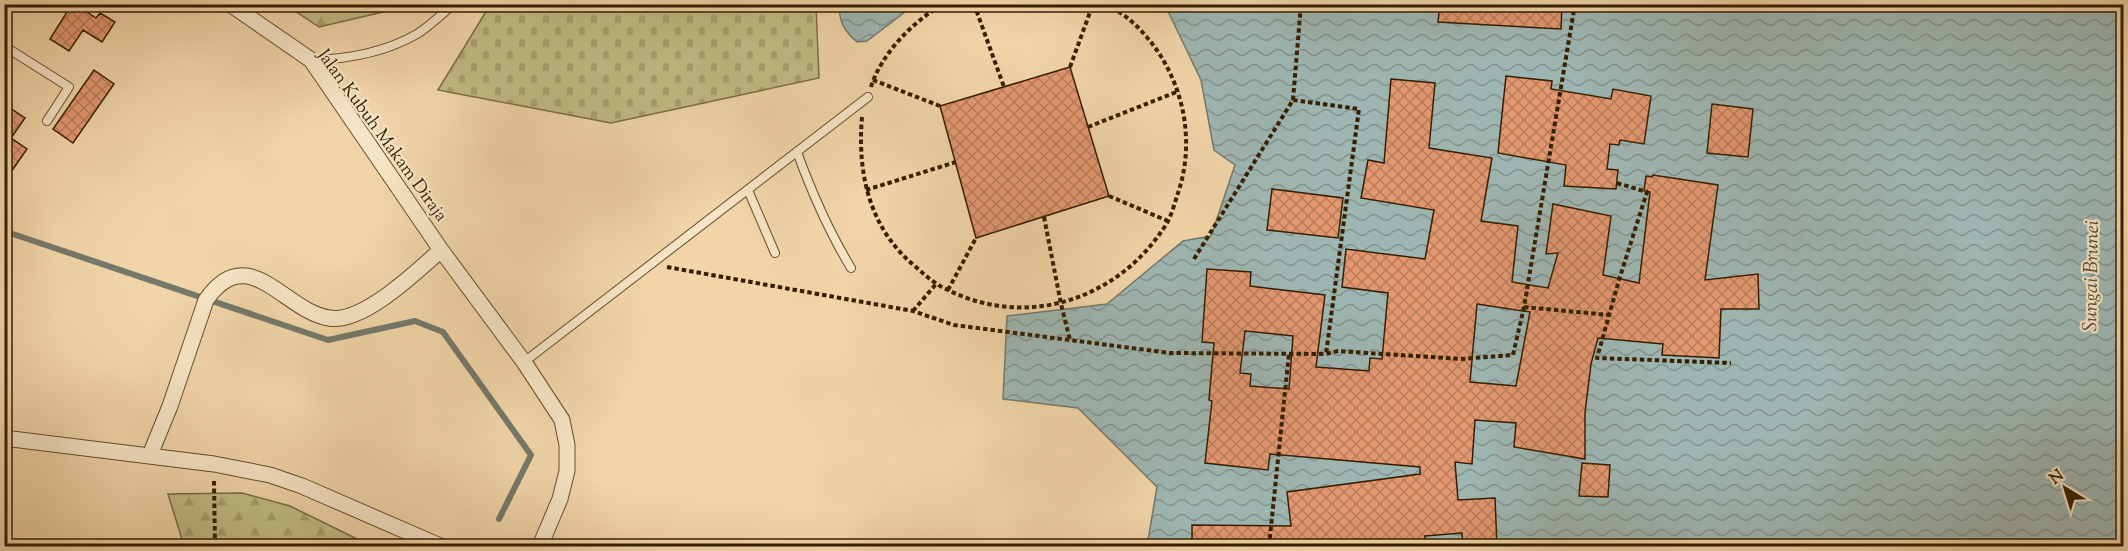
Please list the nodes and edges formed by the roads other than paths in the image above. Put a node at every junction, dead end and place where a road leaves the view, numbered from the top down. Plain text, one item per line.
1 (230, 4) edge
2 (454, 4) edge
3 (4, 46) edge
4 (311, 60) junction
5 (868, 97) road end
6 (47, 121) dead end
7 (797, 152) junction
8 (748, 190) junction
9 (441, 250) junction
10 (775, 253) dead end
11 (851, 268) dead end
12 (524, 362) junction
13 (4, 438) edge
14 (150, 455) junction
15 (440, 546) edge
16 (540, 546) edge

1 - 4 street, Jalan Kubuh Makam Diraja
2 - 4 lane
3 - 6 lane
4 - 9 street, Jalan Kubuh Makam Diraja
5 - 7 lane
7 - 8 lane
7 - 11 lane
8 - 10 lane
8 - 12 lane
9 - 12 street, Jalan Kubuh Makam Diraja
9 - 14 street, Jalan Kubuh Makam Diraja
12 - 16 street, Jalan Kubuh Makam Diraja
13 - 14 street
14 - 15 street

